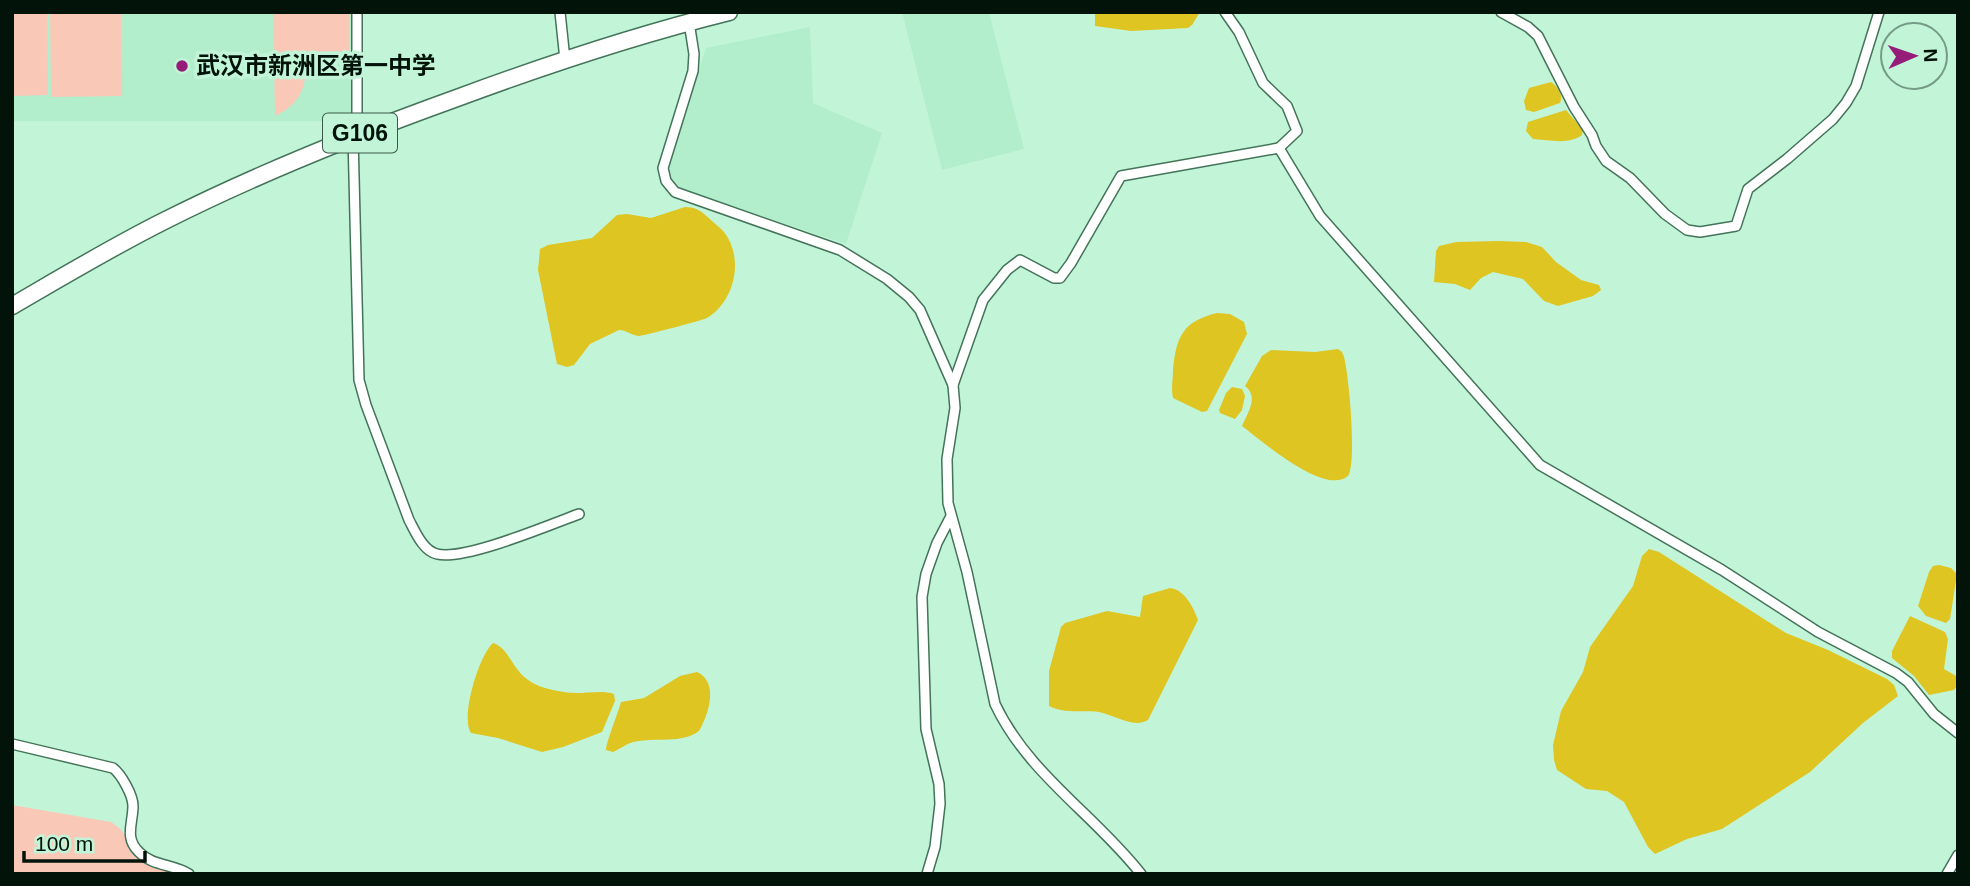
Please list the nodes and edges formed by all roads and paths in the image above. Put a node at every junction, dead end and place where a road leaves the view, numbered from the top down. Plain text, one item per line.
1 (357, 12) edge
2 (560, 12) edge
3 (729, 12) edge
4 (1225, 12) edge
5 (1502, 12) edge
6 (1879, 12) edge
7 (689, 22) junction
8 (565, 60) junction
9 (355, 135) junction
10 (1279, 148) junction
11 (12, 306) edge
12 (953, 385) junction
13 (579, 514) dead end
14 (950, 518) junction
15 (1958, 733) edge
16 (12, 744) edge
17 (1958, 855) edge
18 (189, 874) edge
19 (927, 874) edge
20 (1140, 874) edge
21 (1947, 874) edge

1 - 9 street
2 - 8 street
3 - 7 highway, G106
4 - 10 street
5 - 6 street
7 - 8 highway, G106
7 - 12 street
8 - 9 highway, G106
9 - 11 highway, G106
9 - 13 street
10 - 12 street
10 - 15 street
12 - 14 street
14 - 19 street
14 - 20 street
16 - 18 street
17 - 21 street

